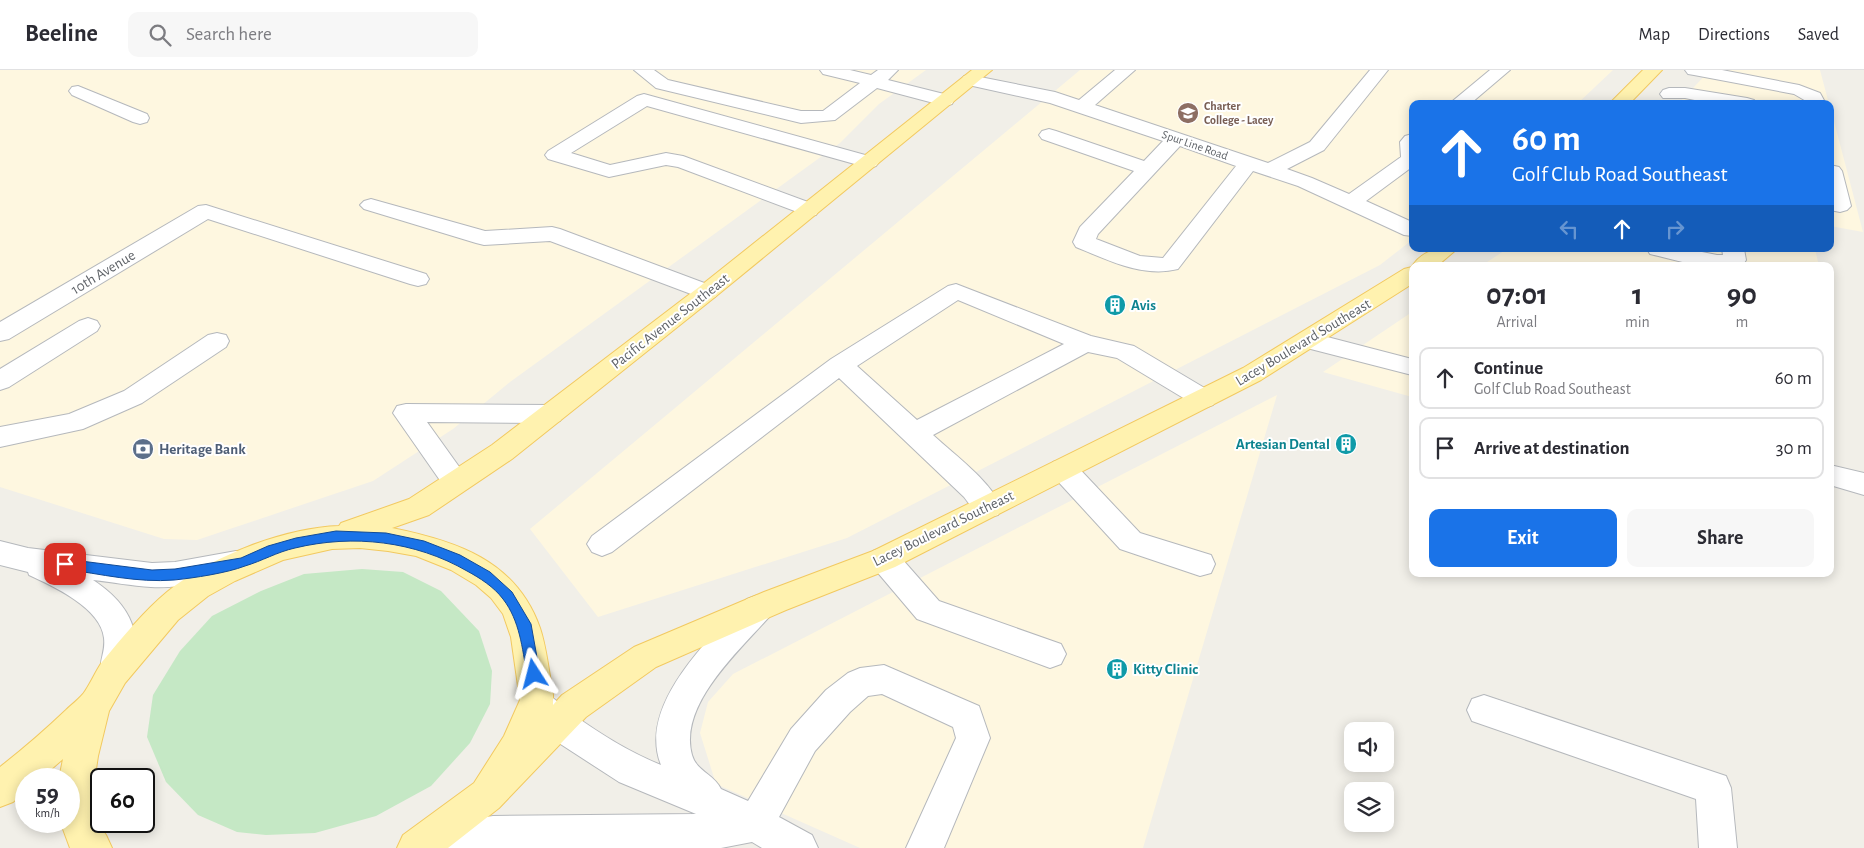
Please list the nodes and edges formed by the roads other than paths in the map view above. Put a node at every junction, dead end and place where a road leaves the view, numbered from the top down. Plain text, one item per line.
1 (643, 70) edge
2 (829, 70) edge
3 (1126, 70) edge
4 (1379, 70) edge
5 (1501, 70) edge
6 (1653, 70) edge
7 (1694, 70) edge
8 (976, 75) edge
9 (882, 76) edge
10 (1640, 83) junction
11 (78, 91) dead end
12 (1674, 99) edge
13 (945, 100) junction
14 (1463, 100) edge
15 (1622, 100) edge
16 (1724, 100) edge
17 (1814, 100) edge
18 (1082, 107) junction
19 (140, 118) dead end
20 (1049, 135) dead end
21 (1176, 139) junction
22 (1409, 160) edge
23 (869, 162) junction
24 (1249, 163) junction
25 (1148, 169) junction
26 (1269, 170) junction
27 (1834, 181) edge
28 (1350, 202) junction
29 (371, 204) dead end
30 (1834, 205) edge
31 (808, 210) junction
32 (1409, 229) edge
33 (1442, 252) edge
34 (1672, 252) edge
35 (1733, 252) edge
36 (1428, 262) edge
37 (1717, 262) edge
38 (1717, 262) edge
39 (1409, 276) edge
40 (418, 279) dead end
41 (707, 292) junction
42 (88, 326) dead end
43 (0, 332) edge
44 (1308, 340) junction
45 (217, 341) dead end
46 (1085, 343) junction
47 (840, 364) junction
48 (1409, 366) edge
49 (0, 381) edge
50 (1204, 399) junction
51 (551, 414) junction
52 (915, 433) junction
53 (0, 437) edge
54 (1063, 469) junction
55 (1834, 476) edge
56 (456, 482) junction
57 (1864, 484) edge
58 (988, 507) junction
59 (336, 536) junction
60 (602, 544) dead end
61 (14, 556) edge
62 (884, 559) junction
63 (242, 562) junction
64 (1200, 564) dead end
65 (758, 608) junction
66 (1050, 654) dead end
67 (116, 669) junction
68 (92, 708) junction
69 (1484, 710) dead end
70 (547, 712) junction
71 (0, 790) edge
72 (769, 834) edge
73 (85, 847) edge
74 (418, 847) edge
75 (924, 848) edge
76 (1718, 848) edge

1 - 9 street
2 - 9 street
3 - 18 street
4 - 26 street
5 - 14 street
6 - 10 main road
7 - 17 street
8 - 13 main road, Pacific Avenue Southeast
8 - 18 street, Spur Line Road
9 - 13 street
10 - 12 street
10 - 15 main road
11 - 19 street
12 - 16 street
13 - 23 main road, Pacific Avenue Southeast
18 - 21 street, Spur Line Road
20 - 25 street
21 - 24 street, Spur Line Road
21 - 25 street
22 - 28 street
23 - 31 main road, Pacific Avenue Southeast
23 - 31 street
24 - 25 street
24 - 26 street, Spur Line Road
26 - 28 street, Spur Line Road
27 - 30 street
28 - 32 street, Spur Line Road
29 - 41 street
31 - 41 main road, Pacific Avenue Southeast
33 - 36 main road
34 - 38 street
35 - 37 street
39 - 44 main road, Lacey Boulevard Southeast
40 - 43 street, 10th Avenue
41 - 51 main road, Pacific Avenue Southeast
42 - 49 street
44 - 48 street
44 - 50 main road, Lacey Boulevard Southeast
45 - 53 street
46 - 47 street
46 - 50 street
46 - 52 street
47 - 52 street
47 - 60 street
50 - 54 main road, Lacey Boulevard Southeast
51 - 56 main road, Pacific Avenue Southeast
51 - 56 street
52 - 58 street
54 - 58 main road, Lacey Boulevard Southeast
54 - 64 street
55 - 57 street
56 - 59 main road, Pacific Avenue Southeast
58 - 62 main road, Lacey Boulevard Southeast
59 - 63 main road
59 - 70 main road
61 - 63 street
61 - 67 street
62 - 65 main road, Lacey Boulevard Southeast
62 - 66 street
63 - 67 main road
65 - 70 main road, Lacey Boulevard Southeast
65 - 72 street
67 - 68 main road
68 - 71 main road
68 - 73 main road
69 - 76 street
70 - 72 street
70 - 74 main road, Lacey Boulevard Southeast
72 - 74 street
72 - 75 street

